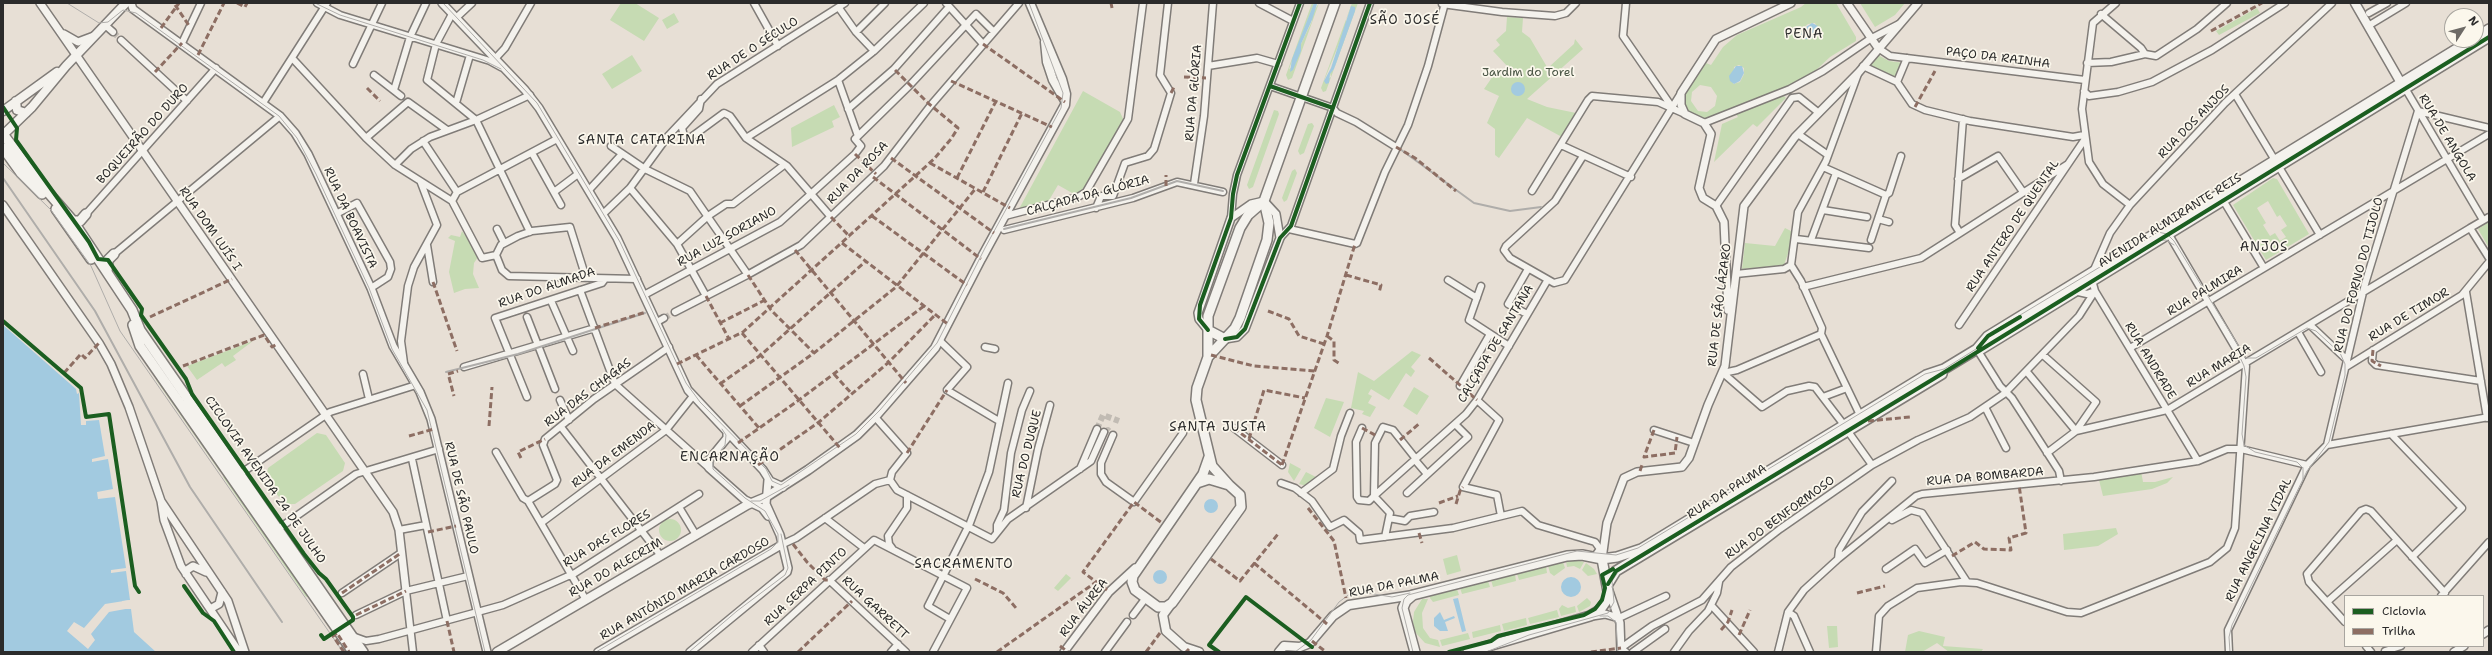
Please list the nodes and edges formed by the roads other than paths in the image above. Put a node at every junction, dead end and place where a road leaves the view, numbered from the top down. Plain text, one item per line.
1 (40, 3) edge
2 (126, 3) edge
3 (131, 3) edge
4 (201, 3) edge
5 (317, 3) edge
6 (382, 3) edge
7 (426, 3) edge
8 (442, 3) edge
9 (472, 3) edge
10 (531, 3) edge
11 (754, 3) edge
12 (845, 3) edge
13 (885, 3) edge
14 (924, 3) edge
15 (1019, 3) edge
16 (1030, 3) edge
17 (1143, 3) edge
18 (1168, 3) edge
19 (1213, 3) edge
20 (1258, 3) edge
21 (1300, 3) edge
22 (1335, 3) edge
23 (1370, 3) edge
24 (1576, 3) edge
25 (1626, 3) edge
26 (1791, 3) edge
27 (1848, 3) edge
28 (1918, 3) edge
29 (2116, 3) edge
30 (2227, 3) edge
31 (2285, 3) edge
32 (2332, 3) edge
33 (2354, 3) edge
34 (2387, 3) edge
35 (2406, 3) edge
36 (1444, 4) edge
37 (325, 5) edge
38 (947, 5) edge
39 (839, 8) junction
40 (2369, 13) dead end
41 (2101, 14) junction
42 (454, 16) junction
43 (1293, 21) junction
44 (1899, 24) junction
45 (105, 25) junction
46 (371, 25) junction
47 (966, 26) junction
48 (2368, 26) junction
49 (993, 31) junction
50 (60, 32) junction
51 (113, 32) tunnel mouth
52 (856, 32) junction
53 (95, 35) junction
54 (410, 37) junction
55 (2489, 37) edge
56 (1870, 39) junction
57 (121, 40) tunnel mouth
58 (182, 43) junction
59 (436, 44) junction
60 (983, 44) junction
61 (778, 46) junction
62 (1878, 48) junction
63 (2459, 48) edge
64 (874, 51) junction
65 (2145, 54) junction
66 (76, 55) junction
67 (469, 55) junction
68 (1907, 58) junction
69 (292, 59) junction
70 (493, 60) junction
71 (2087, 63) junction
72 (353, 64) dead end
73 (1278, 64) junction
74 (66, 66) junction
75 (1208, 66) junction
76 (216, 68) junction
77 (1861, 69) junction
78 (374, 75) dead end
79 (838, 80) junction
80 (2085, 80) junction
81 (1897, 82) junction
82 (1270, 86) junction
83 (2403, 86) junction
84 (394, 90) junction
85 (2084, 91) junction
86 (1680, 93) junction
87 (2236, 94) junction
88 (401, 96) dead end
89 (531, 97) junction
90 (1301, 97) junction
91 (702, 98) junction
92 (16, 101) junction
93 (186, 101) junction
94 (263, 103) junction
95 (456, 103) junction
96 (1672, 107) junction
97 (1333, 108) junction
98 (848, 109) junction
99 (3, 111) edge
100 (2418, 111) junction
101 (26, 113) junction
102 (1818, 113) junction
103 (1685, 114) junction
104 (280, 116) junction
105 (1963, 119) junction
106 (476, 120) junction
107 (1704, 123) junction
108 (2489, 128) edge
109 (447, 130) junction
110 (3, 134) edge
111 (1798, 134) junction
112 (2489, 134) edge
113 (857, 137) junction
114 (2084, 137) junction
115 (366, 138) junction
116 (746, 138) junction
117 (557, 139) junction
118 (423, 141) junction
119 (1561, 145) junction
120 (610, 146) dead end
121 (1396, 147) junction
122 (3, 148) edge
123 (142, 150) junction
124 (532, 153) junction
125 (622, 154) junction
126 (1828, 155) junction
127 (1583, 156) junction
128 (1901, 156) dead end
129 (2446, 159) junction
130 (2277, 163) junction
131 (2068, 164) junction
132 (395, 165) junction
133 (784, 165) junction
134 (1823, 167) junction
135 (501, 169) junction
136 (645, 169) junction
137 (1836, 173) junction
138 (578, 174) junction
139 (1631, 177) junction
140 (1958, 179) junction
141 (421, 183) junction
142 (1194, 184) junction
143 (630, 188) junction
144 (589, 190) junction
145 (2394, 190) junction
146 (1532, 191) dead end
147 (457, 192) junction
148 (554, 192) junction
149 (1223, 192) dead end
150 (2023, 192) junction
151 (811, 195) junction
152 (1889, 195) junction
153 (2223, 200) junction
154 (178, 201) junction
155 (452, 201) junction
156 (1264, 201) junction
157 (3, 205) edge
158 (2130, 205) junction
159 (561, 206) dead end
160 (1716, 206) junction
161 (1096, 208) junction
162 (1823, 210) junction
163 (86, 214) joint
164 (336, 214) junction
165 (603, 214) junction
166 (708, 216) junction
167 (831, 216) junction
168 (1005, 216) junction
169 (1867, 217) dead end
170 (2489, 217) edge
171 (1231, 218) junction
172 (1878, 219) junction
173 (2483, 220) junction
174 (73, 221) junction
175 (1889, 222) dead end
176 (2470, 228) junction
177 (497, 229) dead end
178 (1289, 229) junction
179 (1004, 230) dead end
180 (2167, 231) junction
181 (530, 232) junction
182 (1960, 233) junction
183 (2320, 235) junction
184 (1280, 238) junction
185 (1796, 239) junction
186 (1811, 240) junction
187 (1871, 240) dead end
188 (504, 243) junction
189 (677, 244) junction
190 (427, 245) junction
191 (1869, 248) dead end
192 (730, 250) junction
193 (114, 254) joint
194 (496, 255) junction
195 (2489, 258) edge
196 (2489, 262) edge
197 (1791, 264) junction
198 (2264, 268) junction
199 (1528, 269) junction
200 (692, 270) junction
201 (107, 271) junction
202 (1736, 274) junction
203 (748, 275) junction
204 (2092, 276) junction
205 (586, 278) junction
206 (605, 279) junction
207 (637, 279) junction
208 (1448, 280) dead end
209 (1547, 281) junction
210 (433, 282) dead end
211 (1480, 286) dead end
212 (1803, 287) junction
213 (370, 288) junction
214 (580, 290) junction
215 (2074, 291) junction
216 (2095, 291) junction
217 (2466, 292) junction
218 (2363, 293) junction
219 (644, 295) junction
220 (2088, 295) junction
221 (706, 296) junction
222 (1476, 298) junction
223 (2209, 301) junction
224 (552, 302) dead end
225 (675, 312) tunnel mouth
226 (1527, 314) junction
227 (526, 317) dead end
228 (1959, 325) dead end
229 (2310, 325) junction
230 (595, 328) junction
231 (1730, 329) junction
232 (1208, 330) junction
233 (2298, 332) junction
234 (1490, 334) junction
235 (1821, 334) junction
236 (567, 337) junction
237 (1225, 339) junction
238 (940, 341) junction
239 (539, 346) junction
240 (1509, 346) junction
241 (669, 347) junction
242 (985, 347) dead end
243 (2130, 348) junction
244 (995, 349) dead end
245 (2350, 350) junction
246 (2373, 350) junction
247 (573, 351) dead end
248 (1978, 351) junction
249 (510, 354) junction
250 (397, 355) joint
251 (2043, 355) junction
252 (2362, 356) junction
253 (1208, 357) junction
254 (2347, 360) junction
255 (2245, 362) junction
256 (404, 366) junction
257 (464, 367) dead end
258 (2346, 367) junction
259 (1723, 372) junction
260 (2026, 372) junction
261 (2322, 372) dead end
262 (363, 374) dead end
263 (2481, 381) junction
264 (1008, 383) dead end
265 (615, 384) junction
266 (416, 385) junction
267 (1460, 386) dead end
268 (1847, 388) junction
269 (555, 389) dead end
270 (1030, 390) dead end
271 (2007, 392) junction
272 (693, 396) junction
273 (527, 397) dead end
274 (1823, 397) junction
275 (369, 399) junction
276 (560, 400) dead end
277 (1477, 400) junction
278 (1050, 405) dead end
279 (1985, 407) junction
280 (2167, 410) junction
281 (1350, 413) dead end
282 (325, 415) junction
283 (875, 417) junction
284 (2488, 417) edge
285 (1861, 418) junction
286 (568, 420) junction
287 (999, 420) junction
288 (1455, 424) junction
289 (561, 427) junction
290 (1234, 428) dead end
291 (1362, 428) dead end
292 (1845, 428) junction
293 (1097, 429) tunnel mouth
294 (666, 430) junction
295 (1654, 430) dead end
296 (2076, 431) junction
297 (1104, 432) tunnel mouth
298 (727, 433) junction
299 (1184, 433) dead end
300 (2390, 434) junction
301 (1113, 436) dead end
302 (737, 442) junction
303 (1694, 443) junction
304 (2327, 445) junction
305 (721, 446) junction
306 (2006, 448) dead end
307 (438, 449) junction
308 (2241, 449) junction
309 (496, 452) dead end
310 (2047, 453) junction
311 (1209, 456) junction
312 (412, 459) junction
313 (1416, 460) junction
314 (2198, 461) junction
315 (1282, 465) dead end
316 (1872, 465) junction
317 (2307, 465) junction
318 (709, 468) junction
319 (1080, 469) junction
320 (363, 472) junction
321 (240, 474) junction
322 (1428, 474) junction
323 (602, 478) junction
324 (232, 480) junction
325 (768, 480) junction
326 (890, 480) junction
327 (1892, 480) dead end
328 (2061, 481) junction
329 (1197, 483) junction
330 (1281, 483) dead end
331 (1229, 486) junction
332 (782, 487) junction
333 (1301, 493) junction
334 (1406, 493) dead end
335 (699, 494) dead end
336 (907, 495) junction
337 (1374, 496) junction
338 (766, 497) junction
339 (161, 501) junction
340 (528, 501) junction
341 (750, 504) junction
342 (679, 507) junction
343 (1026, 508) junction
344 (253, 509) junction
345 (1434, 512) dead end
346 (1501, 516) junction
347 (825, 518) junction
348 (1388, 518) junction
349 (772, 521) junction
350 (541, 523) junction
351 (426, 525) junction
352 (968, 527) junction
353 (1880, 527) junction
354 (278, 529) junction
355 (399, 530) junction
356 (643, 530) junction
357 (997, 532) junction
358 (696, 535) junction
359 (1385, 537) junction
360 (2397, 540) junction
361 (2489, 542) edge
362 (782, 544) junction
363 (864, 548) junction
364 (894, 550) junction
365 (1947, 550) junction
366 (401, 553) junction
367 (661, 556) junction
368 (2412, 557) junction
369 (1598, 558) junction
370 (1838, 559) junction
371 (1139, 563) junction
372 (1886, 569) dead end
373 (186, 574) junction
374 (210, 574) junction
375 (572, 575) junction
376 (944, 575) junction
377 (468, 576) junction
378 (829, 580) junction
379 (1719, 581) junction
380 (1967, 582) junction
381 (440, 583) junction
382 (1608, 587) junction
383 (406, 591) junction
384 (222, 592) junction
385 (342, 594) dead end
386 (2443, 594) edge
387 (1413, 595) junction
388 (1666, 596) dead end
389 (1145, 599) junction
390 (586, 600) junction
391 (2327, 602) junction
392 (1172, 603) junction
393 (1711, 605) junction
394 (210, 608) junction
395 (1788, 612) junction
396 (477, 613) junction
397 (356, 615) dead end
398 (1133, 615) dead end
399 (1590, 616) junction
400 (1619, 618) junction
401 (950, 619) junction
402 (447, 621) junction
403 (2344, 621) edge
404 (1127, 622) dead end
405 (1665, 629) dead end
406 (411, 631) junction
407 (352, 633) junction
408 (898, 644) junction
409 (759, 645) junction
410 (2398, 647) edge
411 (511, 648) edge
412 (1298, 649) edge
413 (1623, 651) edge
414 (238, 652) edge
415 (245, 652) edge
416 (353, 652) edge
417 (363, 652) edge
418 (413, 652) edge
419 (487, 652) edge
420 (497, 652) edge
421 (598, 652) edge
422 (690, 652) edge
423 (752, 652) edge
424 (764, 652) edge
425 (891, 652) edge
426 (906, 652) edge
427 (933, 652) edge
428 (1064, 652) edge
429 (1105, 652) edge
430 (1200, 652) edge
431 (1279, 652) edge
432 (1415, 652) edge
433 (1468, 652) edge
434 (1633, 652) edge
435 (1674, 652) edge
436 (1754, 652) edge
437 (1778, 652) edge
438 (1810, 652) edge
439 (1876, 652) edge
440 (2229, 652) edge
441 (2385, 652) edge

1 - 50 street, RUA DOM LUÍS I
2 - 45 main road
3 - 58 street, RUA DA BOAVISTA
4 - 58 street
5 - 37 street
6 - 46 street
7 - 54 street
8 - 42 street
9 - 42 street
10 - 70 street
11 - 61 street
12 - 39 street, RUA DE O SÉCULO
13 - 52 street
14 - 64 street
15 - 49 street, RUA DA ROSA
16 - 168 main road, RUA DO ALECRIM
17 - 168 street
18 - 161 street
19 - 75 street, RUA DA GLÓRIA
20 - 43 street
21 - 43 street
22 - 90 main road
23 - 97 street
24 - 36 street
25 - 96 street
26 - 86 street
27 - 56 street
28 - 44 street
29 - 41 street
30 - 65 street
31 - 85 street
32 - 87 street, RUA DOS ANJOS
33 - 48 main road
34 - 40 street
35 - 48 street
36 - 121 street
37 - 46 street
37 - 69 street
38 - 47 street
38 - 98 street
39 - 52 street
39 - 61 street, RUA DE O SÉCULO
41 - 65 street
41 - 71 street
42 - 59 street
42 - 70 street
43 - 73 street
44 - 56 street
44 - 62 street
45 - 51 street
45 - 53 main road
46 - 54 street
46 - 72 street
47 - 49 street
47 - 60 street
47 - 113 street
48 - 83 main road
49 - 60 street, RUA DA ROSA
50 - 53 street
50 - 66 street, RUA DOM LUÍS I
52 - 64 street
53 - 66 main road
54 - 59 street
54 - 84 street
55 - 83 main road, AVENIDA ALMIRANTE REIS
56 - 62 street
56 - 107 street
57 - 93 street
58 - 76 street, RUA DA BOAVISTA
59 - 67 street
59 - 95 street
60 - 167 street, RUA DA ROSA
61 - 91 street, RUA DE O SÉCULO
62 - 68 street, PAÇO DA RAINHA
62 - 77 street
63 - 83 main road, AVENIDA ALMIRANTE REIS
64 - 79 street
65 - 71 street
66 - 74 main road
66 - 123 street, RUA DOM LUÍS I
67 - 70 street
67 - 95 street
68 - 80 street, PAÇO DA RAINHA
68 - 81 street
69 - 94 street
69 - 115 street
70 - 89 street
71 - 80 street
73 - 75 street
73 - 82 street
74 - 92 main road
74 - 101 main road
75 - 142 street, RUA DA GLÓRIA
76 - 93 street, BOQUEIRÃO DO DURO
76 - 94 street, RUA DA BOAVISTA
77 - 81 street
77 - 102 street
77 - 126 street
78 - 84 street
79 - 98 street
79 - 116 street
80 - 85 street
81 - 105 street
82 - 90 street
82 - 171 street
83 - 100 street, RUA DE ANGOLA
83 - 130 main road, AVENIDA ALMIRANTE REIS
84 - 88 street
85 - 114 street
86 - 96 street
86 - 103 street
87 - 130 street
87 - 158 street, RUA DOS ANJOS
89 - 106 street
89 - 117 street
90 - 97 street
90 - 156 main road
91 - 116 street
91 - 136 street, RUA DE O SÉCULO
92 - 99 main road
92 - 101 main road
93 - 123 street, BOQUEIRÃO DO DURO
94 - 104 street, RUA DA BOAVISTA
95 - 106 street
96 - 103 street
96 - 119 street
96 - 139 street
97 - 121 street
97 - 178 street
98 - 113 street
100 - 108 street
100 - 129 street, RUA DE ANGOLA
100 - 145 street, RUA DO FORNO DO TIJOLO
101 - 110 main road
102 - 111 street
102 - 160 street
103 - 107 street
104 - 154 street
104 - 164 street, RUA DA BOAVISTA
105 - 114 street
105 - 140 street
106 - 109 street
106 - 135 street
107 - 160 street
109 - 115 street
109 - 118 street
110 - 174 main road
111 - 126 street
111 - 202 street, RUA DE SÃO LÁZARO
112 - 129 street, RUA PALMIRA
113 - 151 street, RUA LUZ SORIANO
114 - 131 street, RUA ANTERO DE QUENTAL
114 - 158 street
115 - 132 street
116 - 133 street
117 - 124 street
117 - 138 street
118 - 132 street
118 - 147 street
119 - 127 street
119 - 146 street
120 - 125 street
121 - 178 street
122 - 324 main road
123 - 154 street, RUA DOM LUÍS I
123 - 163 street, BOQUEIRÃO DO DURO
124 - 135 street
124 - 148 street
125 - 136 street
125 - 144 street
126 - 134 street
127 - 139 street
127 - 199 street
128 - 152 street
129 - 145 street, RUA PALMIRA
129 - 173 street, RUA DE ANGOLA
130 - 153 main road, AVENIDA ALMIRANTE REIS
130 - 180 main road, AVENIDA ALMIRANTE REIS
130 - 183 street
131 - 150 street
131 - 228 street, RUA ANTERO DE QUENTAL
132 - 141 street
133 - 151 street
133 - 166 street
134 - 137 street
134 - 185 street
135 - 147 street
135 - 181 street
136 - 143 street, RUA DE O SÉCULO
136 - 166 street
137 - 152 street
137 - 162 street
138 - 144 street
138 - 148 street
139 - 209 street
140 - 150 street
140 - 182 street
141 - 155 street
141 - 190 street
142 - 149 street, CALÇADA DA GLÓRIA
142 - 161 street, CALÇADA DA GLÓRIA
143 - 165 street, RUA DE O SÉCULO
143 - 189 street
144 - 165 street
145 - 183 street, RUA PALMIRA
145 - 218 street, RUA DO FORNO DO TIJOLO
147 - 155 street
148 - 159 street
150 - 182 street
151 - 167 street
151 - 192 street, RUA LUZ SORIANO
152 - 172 street
153 - 180 main road, AVENIDA ALMIRANTE REIS
153 - 198 street
154 - 193 street
154 - 282 street, RUA DOM LUÍS I
155 - 194 street
156 - 171 street
156 - 184 street
156 - 232 main road
156 - 237 main road
157 - 339 street
158 - 204 street, RUA DOS ANJOS
160 - 231 street
161 - 179 street, CALÇADA DA GLÓRIA
162 - 169 street
162 - 186 street
163 - 174 main road
164 - 213 street, RUA DA BOAVISTA
164 - 213 street
165 - 207 street
166 - 189 street
166 - 192 street
167 - 203 street, RUA DA ROSA
168 - 238 main road, RUA DO ALECRIM
170 - 173 street, RUA MARIA
171 - 232 street
172 - 175 street
172 - 187 street
173 - 176 street, RUA MARIA
174 - 201 main road
176 - 195 street
176 - 218 street, RUA MARIA
177 - 188 street
178 - 184 street
180 - 204 main road, AVENIDA ALMIRANTE REIS
180 - 223 street
181 - 188 street
181 - 205 street
182 - 212 street
183 - 198 street, RUA PALMIRA
184 - 237 street
185 - 186 street
185 - 197 street
186 - 191 street
188 - 194 street
189 - 200 street
190 - 210 street
190 - 256 street
192 - 200 street, RUA LUZ SORIANO
192 - 203 street
193 - 201 main road
194 - 205 street
196 - 217 street
197 - 202 street
197 - 212 street
198 - 223 street, RUA PALMIRA
199 - 209 street
199 - 226 street
200 - 219 street, RUA LUZ SORIANO
200 - 221 street
201 - 321 main road
202 - 231 street, RUA DE SÃO LÁZARO
203 - 221 street, RUA DA ROSA
204 - 215 main road, AVENIDA ALMIRANTE REIS
204 - 216 street
204 - 285 main road, AVENIDA ALMIRANTE REIS
205 - 206 street
206 - 207 street
206 - 214 street, RUA DO ALMADA
207 - 219 street
208 - 222 street
209 - 226 street, CALÇADA DE SANTANA
211 - 222 street
212 - 235 street
213 - 250 street, RUA DA BOAVISTA
214 - 230 street
214 - 249 street, RUA DO ALMADA
215 - 220 street
215 - 248 main road, AVENIDA ALMIRANTE REIS
216 - 220 street
216 - 243 street, RUA ANDRADE
217 - 246 street, RUA DE TIMOR
217 - 263 street
218 - 229 street, RUA MARIA
218 - 245 street, RUA DO FORNO DO TIJOLO
219 - 241 street
220 - 251 street
221 - 225 street, RUA DA ROSA
222 - 234 street
223 - 243 street, RUA PALMIRA
223 - 255 street
224 - 236 street
226 - 240 street, CALÇADA DE SANTANA
227 - 239 street
229 - 233 street, RUA MARIA
229 - 254 street
230 - 236 street
230 - 265 street
231 - 259 street, RUA DE SÃO LÁZARO
232 - 237 main road
232 - 253 main road
233 - 255 street, RUA MARIA
233 - 261 street
234 - 240 street
234 - 267 street
235 - 259 street
235 - 268 street
236 - 239 street
236 - 247 street
237 - 253 main road
238 - 283 main road, RUA DO ALECRIM
238 - 287 street
239 - 249 street
239 - 269 street
240 - 277 street, CALÇADA DE SANTANA
241 - 265 street, RUA DAS CHAGAS
241 - 272 street
242 - 244 street
243 - 280 street, RUA ANDRADE
245 - 252 street, RUA DE TIMOR
245 - 254 street, RUA DO FORNO DO TIJOLO
246 - 252 street, RUA DE TIMOR
246 - 263 street
248 - 271 street
248 - 285 main road, AVENIDA ALMIRANTE REIS
249 - 257 street
249 - 273 street
250 - 256 street, RUA DE SÃO PAULO
251 - 260 street
251 - 296 street
252 - 258 street, RUA DE TIMOR
253 - 311 main road
254 - 258 street, RUA DO FORNO DO TIJOLO
255 - 280 street, RUA MARIA
255 - 308 street
256 - 266 street, RUA DE SÃO PAULO
258 - 304 street, RUA DO FORNO DO TIJOLO
259 - 274 street
259 - 303 street, RUA DE SÃO LÁZARO
260 - 271 street
260 - 296 street
262 - 275 street
263 - 284 street
264 - 287 street
265 - 286 street, RUA DAS CHAGAS
265 - 294 street
266 - 275 street
266 - 307 street, RUA DE SÃO PAULO
268 - 274 street
268 - 285 street
270 - 357 street
271 - 279 street, RUA DO BENFORMOSO
271 - 310 street
272 - 294 street, RUA DA EMENDA
272 - 298 street
274 - 292 street
275 - 282 street
276 - 286 street
277 - 288 street, CALÇADA DE SANTANA
277 - 346 street
278 - 343 street, RUA DO DUQUE
279 - 306 street
279 - 316 street, RUA DO BENFORMOSO
280 - 296 street, RUA MARIA
280 - 314 street, RUA ANDRADE
281 - 333 street
282 - 320 street, RUA DOM LUÍS I
282 - 321 street
283 - 326 street
283 - 332 main road, RUA DO ALECRIM
284 - 300 street
285 - 292 main road, RUA DA PALMA
286 - 289 street, RUA DAS CHAGAS
287 - 352 street
288 - 313 street, CALÇADA DE SANTANA
288 - 322 street
289 - 323 street
289 - 340 street, RUA DAS CHAGAS
290 - 315 street
291 - 337 street
292 - 316 street
292 - 369 main road, RUA DA PALMA
292 - 382 main road, RUA DA PALMA
293 - 319 street
294 - 318 street
294 - 323 street, RUA DA EMENDA
295 - 303 street
296 - 310 street
297 - 319 street
298 - 302 street
298 - 305 street
299 - 301 street
300 - 304 street
300 - 368 street
302 - 305 street
302 - 325 street
303 - 369 street, RUA DE SÃO LÁZARO
304 - 317 street, RUA ANGELINA VIDAL
305 - 318 street
307 - 312 street
307 - 377 street, RUA DE SÃO PAULO
308 - 314 street, RUA DA BOMBARDA
308 - 317 street, RUA DA BOMBARDA
308 - 380 street
309 - 340 street
310 - 328 street
311 - 329 main road
311 - 331 main road
312 - 320 street
312 - 351 street
313 - 322 street
313 - 337 street, CALÇADA DE SANTANA
313 - 337 street
314 - 328 street, RUA DA BOMBARDA
316 - 379 street, RUA DO BENFORMOSO
317 - 440 street, RUA ANGELINA VIDAL
318 - 341 street
319 - 343 street
320 - 354 street
320 - 355 street, RUA DOM LUÍS I
321 - 324 main road
321 - 354 main road
322 - 334 street
323 - 350 street, RUA DA EMENDA
323 - 356 street
324 - 344 main road
325 - 332 street
325 - 338 street
326 - 336 street
326 - 347 street
327 - 370 street
328 - 353 street, RUA DA BOMBARDA
329 - 331 main road
329 - 371 main road
330 - 333 street
331 - 392 main road
332 - 338 main road, RUA DO ALECRIM
333 - 359 street
335 - 342 street, RUA DAS FLORES
336 - 352 street
336 - 364 street
337 - 348 street
338 - 341 main road, RUA DO ALECRIM
338 - 349 street
339 - 373 street
339 - 374 street
340 - 350 street
341 - 349 street
341 - 358 main road, RUA DO ALECRIM
342 - 356 street, RUA DAS FLORES
342 - 358 street
343 - 357 street
344 - 354 main road
344 - 416 main road
345 - 348 street
346 - 359 street
346 - 369 street
347 - 362 street
347 - 363 street
348 - 359 street
349 - 362 street
350 - 375 street
351 - 355 street
351 - 381 street
352 - 357 street
352 - 376 street
353 - 365 street
353 - 370 street, RUA DA BOMBARDA
354 - 407 main road
355 - 366 street, RUA DOM LUÍS I
356 - 367 street
356 - 375 street, RUA DAS FLORES
358 - 367 main road, RUA DO ALECRIM
360 - 368 street
360 - 391 street
360 - 391 street
361 - 386 street
362 - 421 street, RUA ANTÓNIO MARIA CARDOSO
362 - 422 street
363 - 364 street, RUA SERPA PINTO
363 - 378 street, RUA SERPA PINTO
364 - 376 street
365 - 372 street
365 - 380 street
366 - 383 street, RUA DOM LUÍS I
366 - 385 street
367 - 390 main road, RUA DO ALECRIM
368 - 386 street
369 - 382 main road
369 - 387 main road, RUA DA PALMA
370 - 395 street, RUA DA BOMBARDA
371 - 389 main road
371 - 428 street, RUA ÁUREA
373 - 374 street
373 - 394 street
374 - 384 street
375 - 390 street
375 - 396 street, RUA DAS FLORES
376 - 401 street
376 - 401 street
377 - 381 street
377 - 396 street, RUA DE SÃO PAULO
378 - 408 street, RUA GARRETT
378 - 409 street, RUA SERPA PINTO
379 - 393 street
379 - 413 street, RUA DO BENFORMOSO
380 - 439 street
381 - 383 street
381 - 402 street
382 - 399 main road, RUA DA PALMA
382 - 400 street
383 - 397 street
383 - 406 street
384 - 394 street
384 - 415 street
387 - 412 main road, RUA DA PALMA
387 - 432 main road
388 - 400 street
389 - 392 main road
389 - 398 street
390 - 411 main road, RUA DO ALECRIM
391 - 403 street
392 - 430 main road
393 - 435 street
393 - 436 street
394 - 414 street
395 - 437 street
395 - 438 street
396 - 402 street, RUA DAS FLORES
396 - 419 street, RUA DE SÃO PAULO
399 - 400 street
399 - 433 main road
400 - 413 street
401 - 427 street
402 - 406 street, RUA DAS FLORES
404 - 429 street
405 - 434 street
406 - 407 street, RUA DAS FLORES
406 - 418 street
407 - 417 main road
408 - 425 street
408 - 426 street, RUA GARRETT
409 - 423 street, RUA SERPA PINTO
409 - 424 street
410 - 441 street
411 - 420 main road, RUA DO ALECRIM
412 - 431 main road

